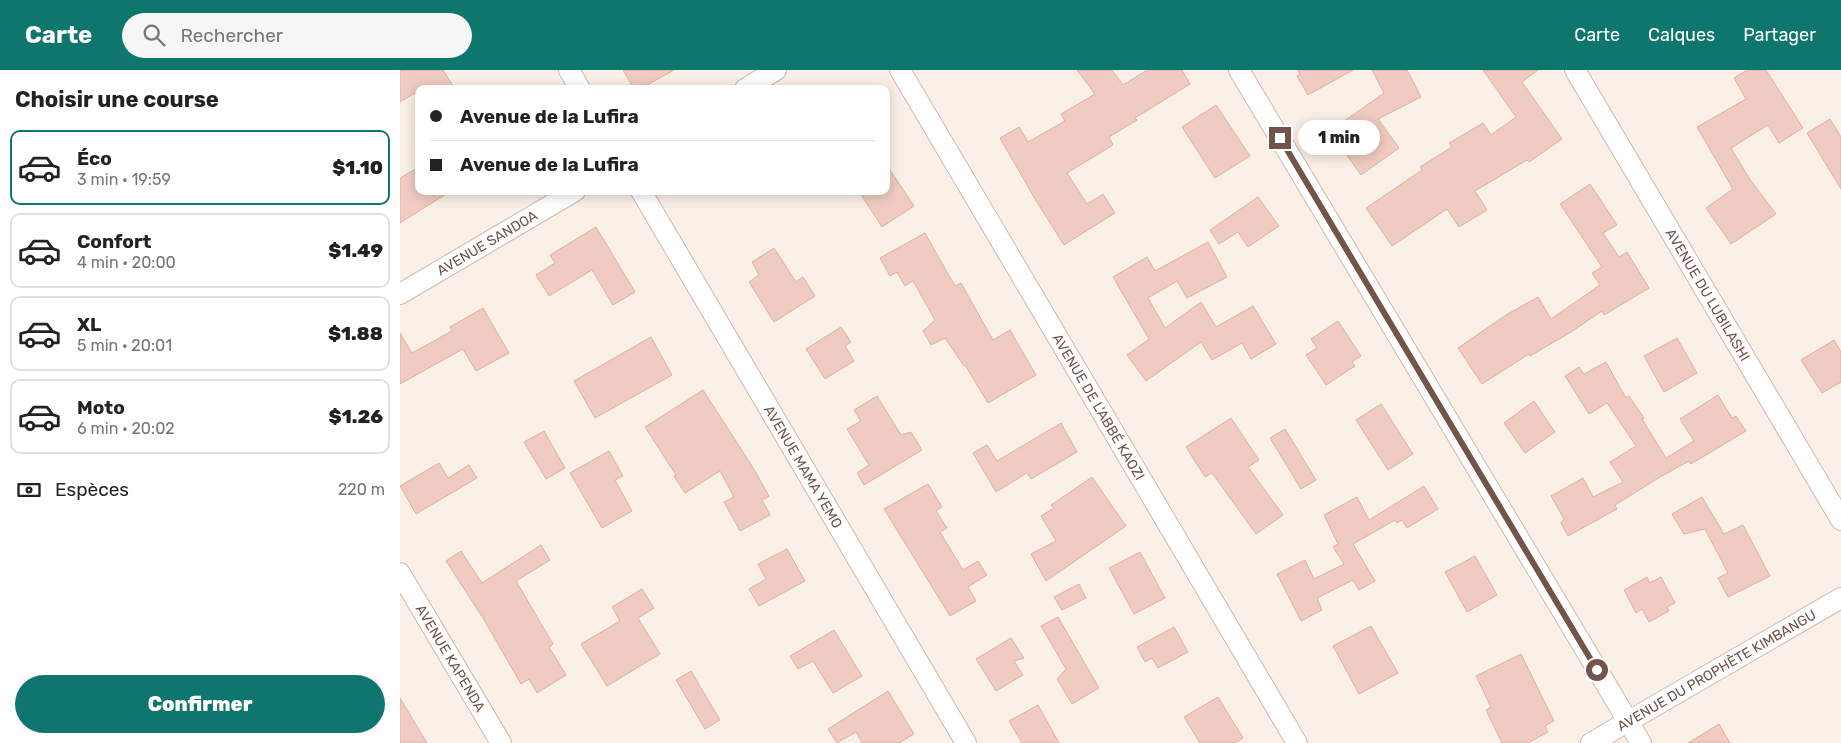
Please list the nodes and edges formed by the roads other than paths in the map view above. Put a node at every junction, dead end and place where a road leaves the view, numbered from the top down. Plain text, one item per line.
1 (569, 70) edge
2 (776, 70) edge
3 (900, 70) edge
4 (1239, 70) edge
5 (1575, 70) edge
6 (578, 85) edge
7 (752, 85) edge
8 (568, 195) edge
9 (643, 195) edge
10 (400, 294) edge
11 (1841, 520) edge
12 (400, 573) edge
13 (1841, 598) edge
14 (1628, 721) junction
15 (501, 743) edge
16 (966, 743) edge
17 (1297, 743) edge
18 (1591, 743) edge
19 (1641, 743) edge

1 - 6 street
2 - 7 street
3 - 17 street, AVENUE DE L'ABBÉ KAOZI
4 - 14 street
5 - 11 street, AVENUE DU LUBILASHI
8 - 10 street, AVENUE SANDOA
9 - 16 street, AVENUE MAMA YEMO
12 - 15 street, AVENUE KAPENDA
13 - 14 street, AVENUE DU PROPHÈTE KIMBANGU
14 - 18 street, AVENUE DU PROPHÈTE KIMBANGU
14 - 19 street

